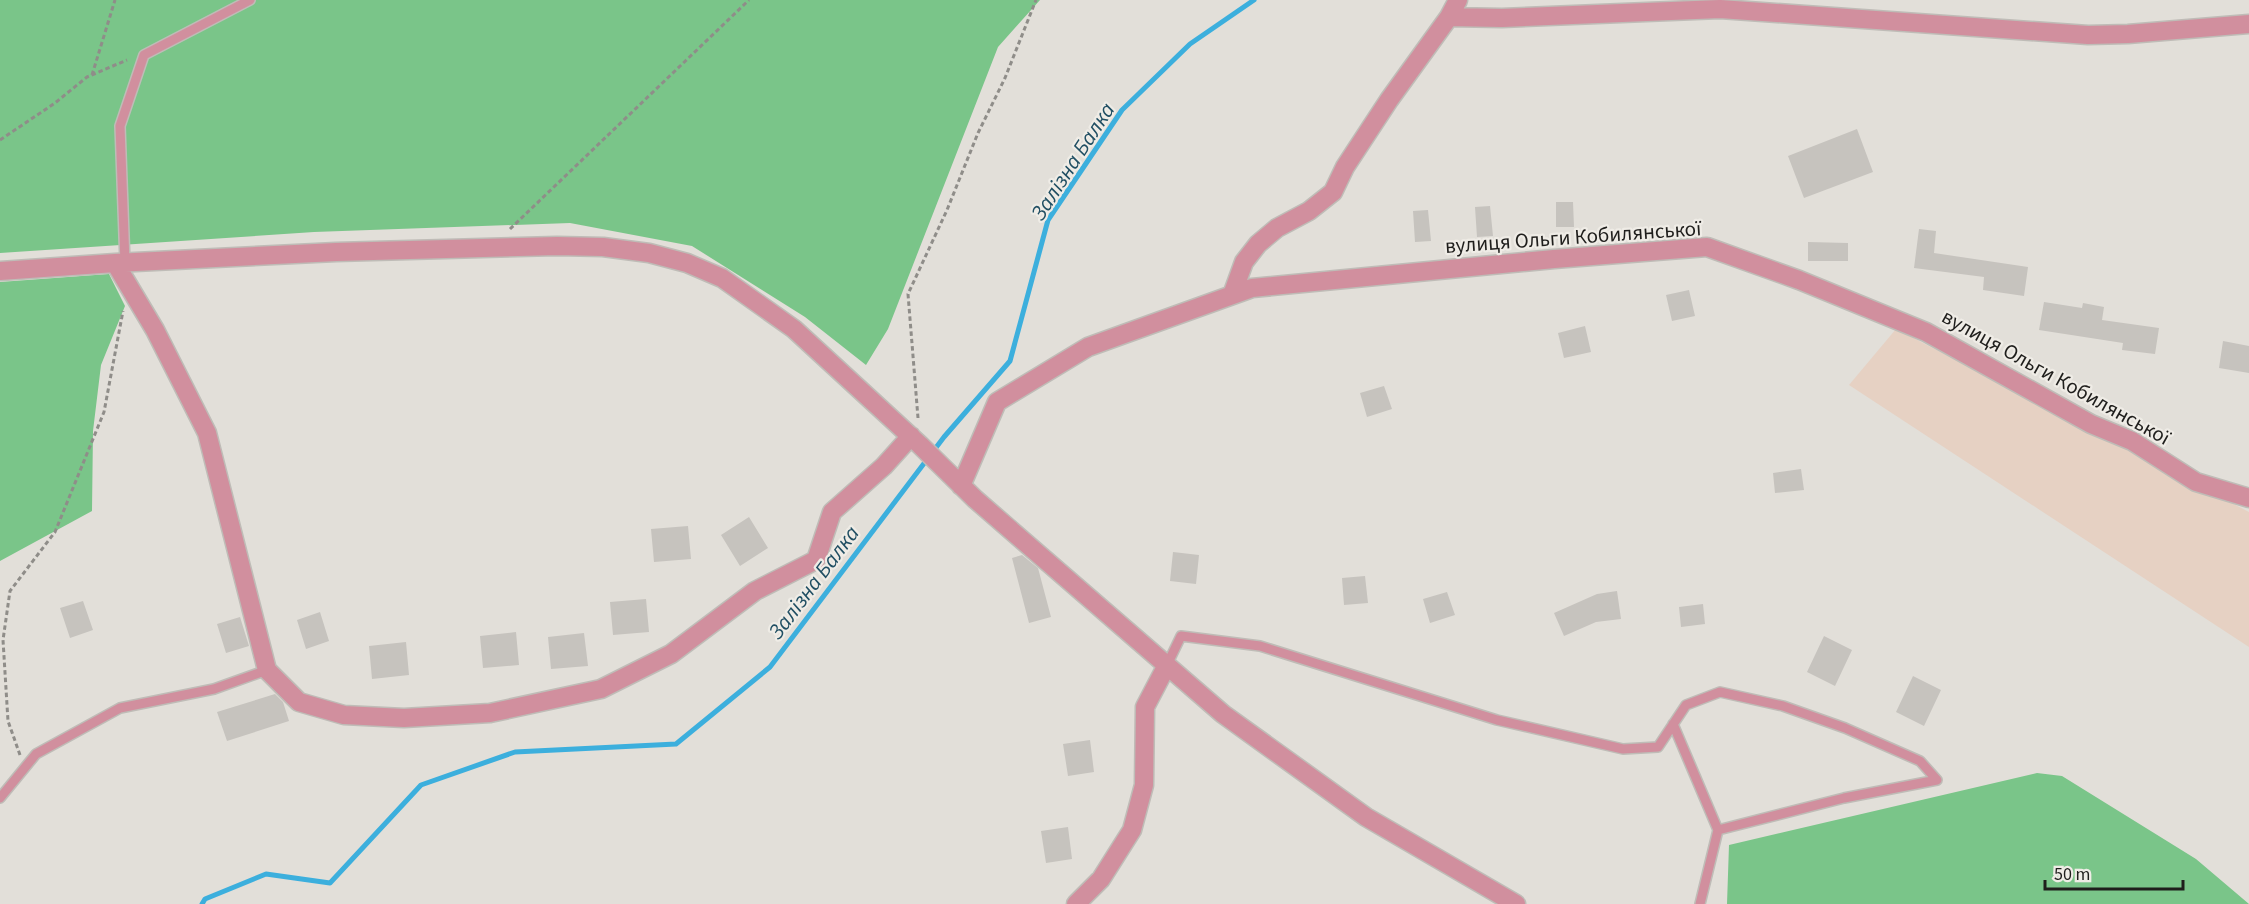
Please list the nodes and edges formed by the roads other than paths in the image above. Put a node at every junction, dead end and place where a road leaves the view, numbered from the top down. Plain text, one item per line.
1 (250, 0) edge
2 (1458, 0) edge
3 (1449, 17) junction
4 (2249, 24) edge
5 (120, 263) junction
6 (0, 271) edge
7 (1232, 295) junction
8 (917, 442) junction
9 (959, 485) junction
10 (2249, 498) edge
11 (1167, 665) junction
12 (267, 670) junction
13 (1673, 724) junction
14 (0, 798) edge
15 (1718, 830) junction
16 (1076, 904) edge
17 (1516, 904) edge
18 (1700, 904) edge

1 - 5 lane
2 - 3 street
3 - 4 street
3 - 7 street
5 - 6 street
5 - 8 street
5 - 12 street
7 - 9 street, вулиця Ольги Кобилянської
7 - 10 street, вулиця Ольги Кобилянської
8 - 9 street
8 - 12 street
9 - 11 street
11 - 13 lane
11 - 16 street
11 - 17 street
12 - 14 lane
13 - 15 lane
13 - 15 lane
15 - 18 lane

